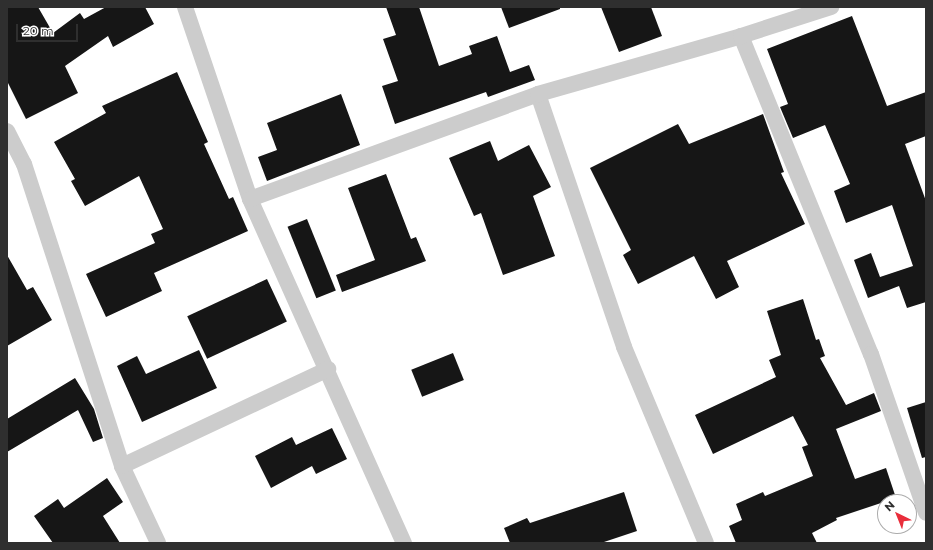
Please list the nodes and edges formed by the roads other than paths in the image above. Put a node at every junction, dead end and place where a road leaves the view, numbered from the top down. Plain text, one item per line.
1 (185, 7) edge
2 (831, 7) edge
3 (741, 36) junction
4 (538, 94) junction
5 (7, 130) edge
6 (250, 199) junction
7 (328, 369) junction
8 (122, 466) junction
9 (926, 513) edge
10 (158, 543) edge
11 (404, 543) edge
12 (706, 543) edge

1 - 6 street
2 - 3 street
3 - 4 street
3 - 9 street
4 - 6 street
4 - 12 street
5 - 8 street
6 - 7 street
7 - 8 street
7 - 11 street
8 - 10 street

